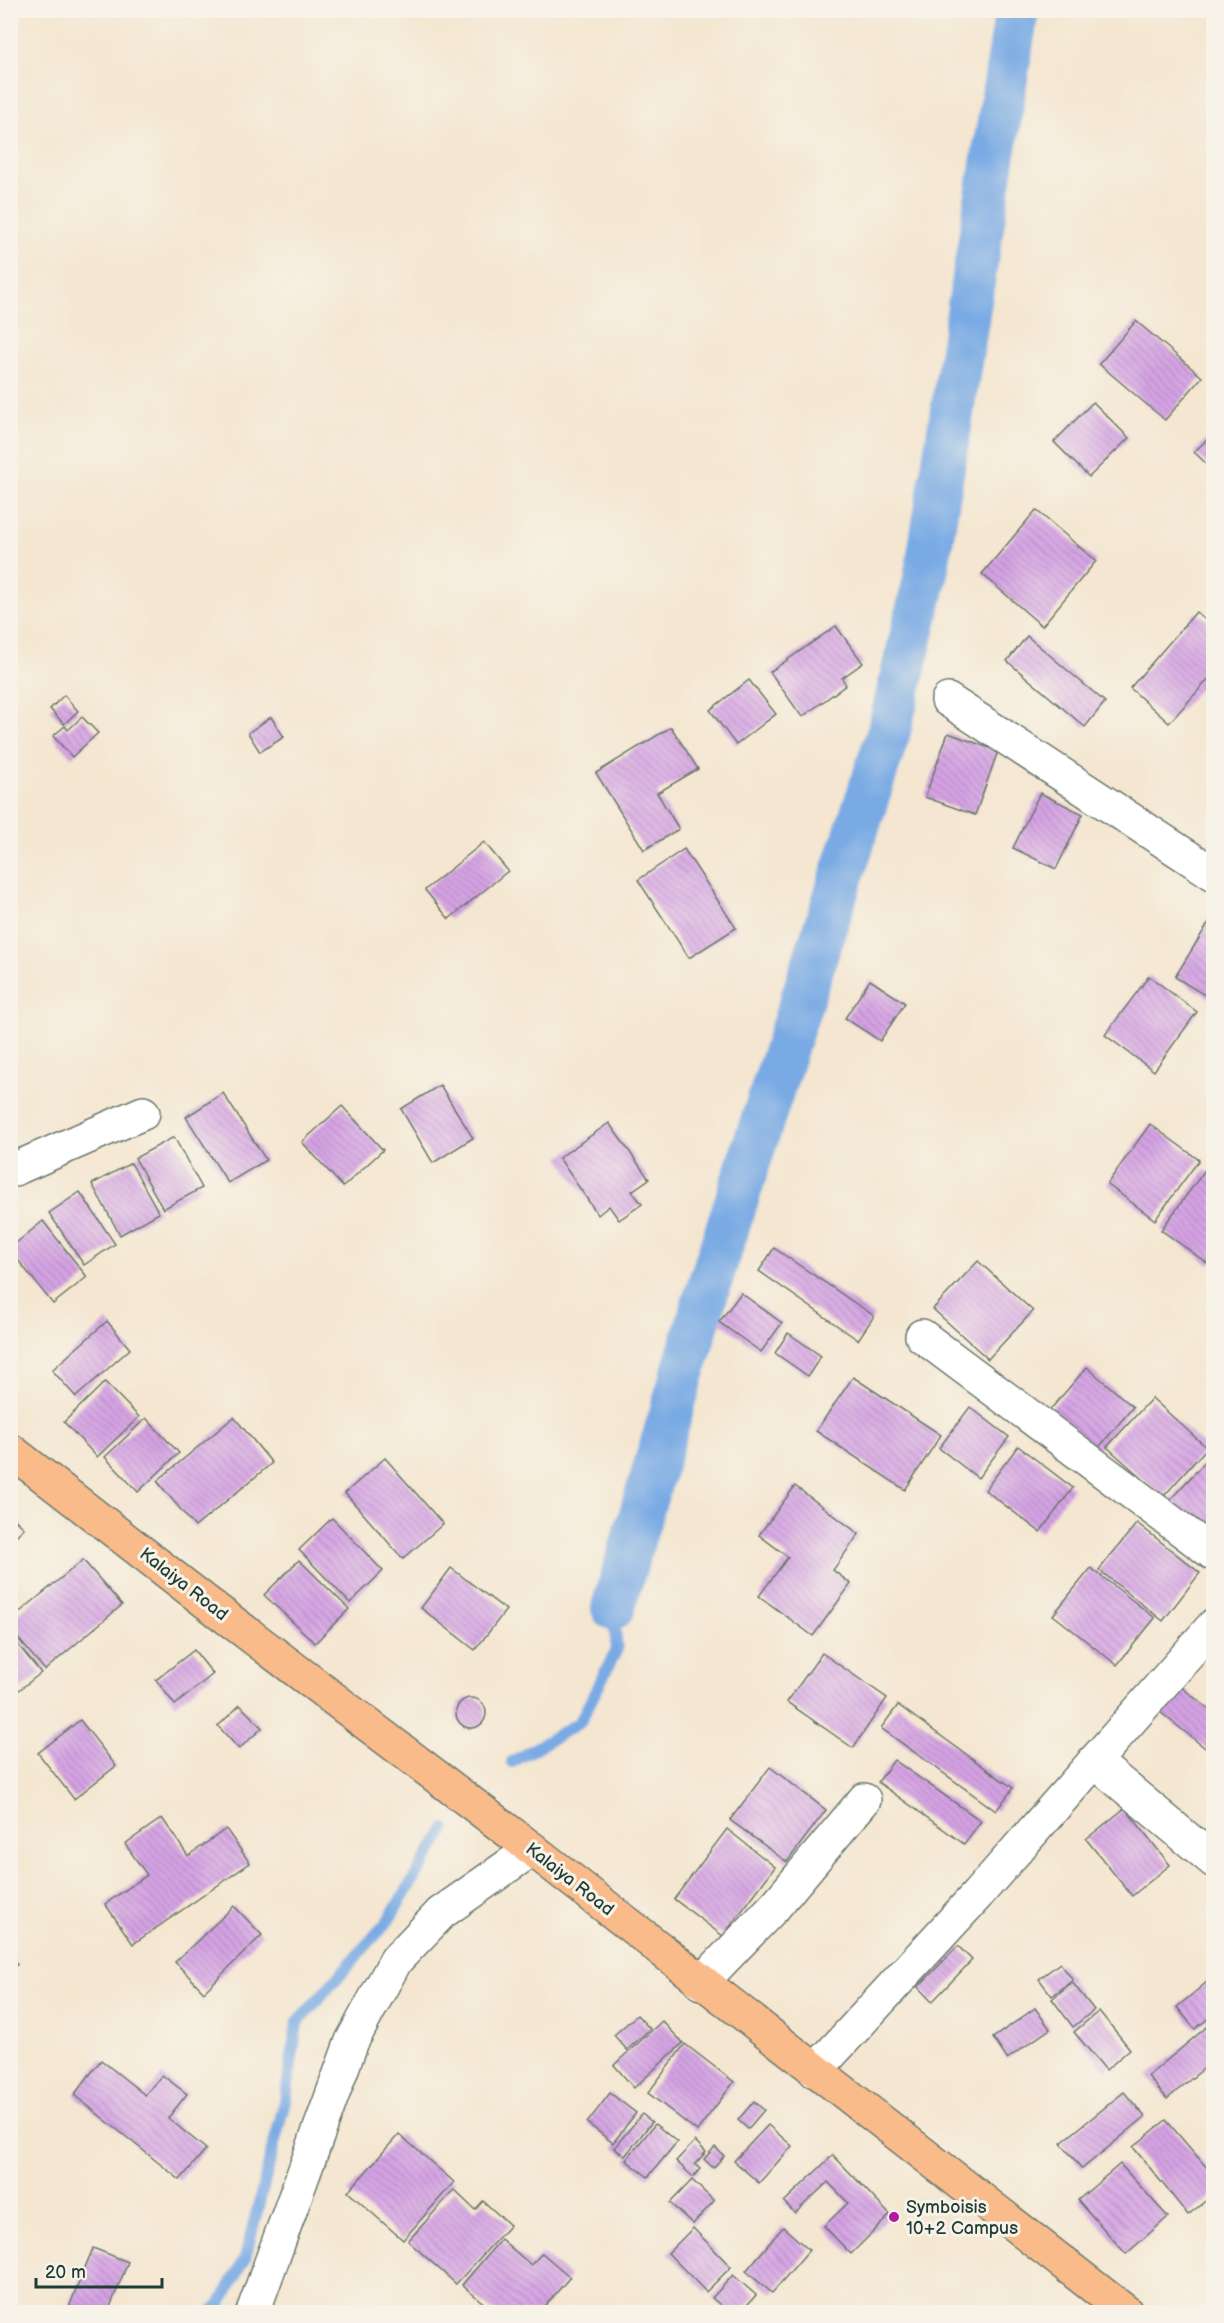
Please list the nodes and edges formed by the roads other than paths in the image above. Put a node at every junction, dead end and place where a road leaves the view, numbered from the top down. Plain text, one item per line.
1 (948, 700) dead end
2 (1214, 874) edge
3 (143, 1113) dead end
4 (10, 1172) edge
5 (922, 1336) dead end
6 (10, 1450) edge
7 (1214, 1554) edge
8 (1214, 1624) edge
9 (1095, 1761) junction
10 (864, 1800) dead end
11 (532, 1849) junction
12 (1214, 1861) edge
13 (701, 1983) junction
14 (815, 2071) junction
15 (253, 2313) edge
16 (1126, 2313) edge

1 - 2 street
3 - 4 street
5 - 7 street
6 - 11 main road, Kalaiya Road
8 - 9 street
9 - 12 street
9 - 14 street
10 - 13 street
11 - 13 main road, Kalaiya Road
11 - 15 street
13 - 14 main road, Kalaiya Road
14 - 16 main road, Kalaiya Road

